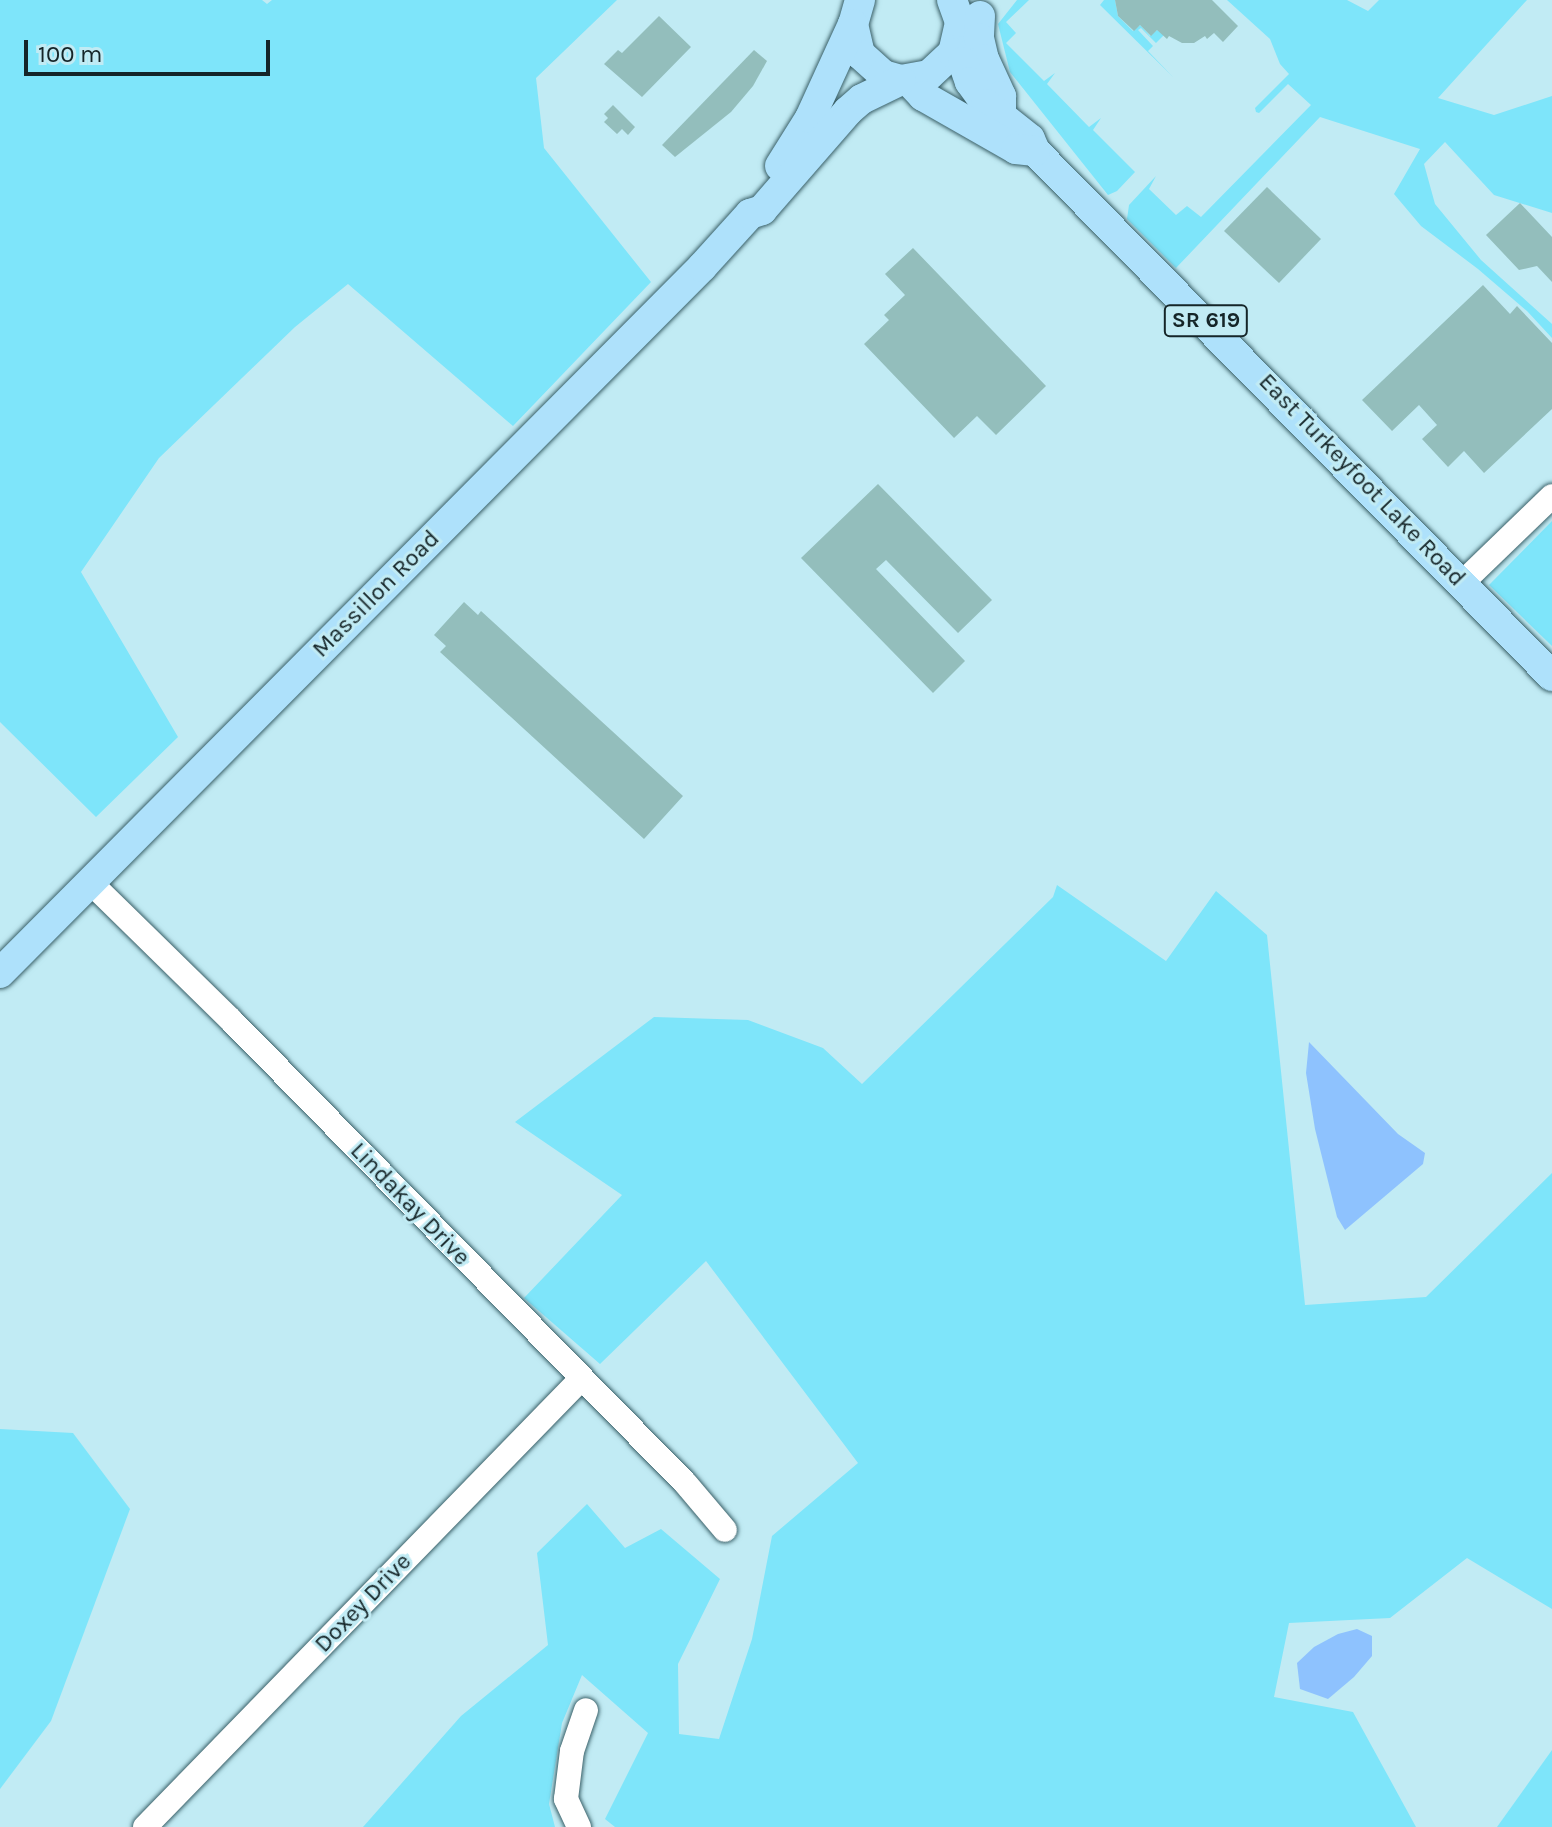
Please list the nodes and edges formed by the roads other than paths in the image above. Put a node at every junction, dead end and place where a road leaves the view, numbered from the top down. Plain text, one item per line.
1 (952, 0) edge
2 (857, 7) edge
3 (985, 8) edge
4 (956, 46) junction
5 (904, 80) junction
6 (1001, 112) junction
7 (1035, 151) junction
8 (750, 214) junction
9 (1552, 496) edge
10 (1462, 583) junction
11 (1552, 676) edge
12 (90, 882) junction
13 (0, 973) edge
14 (581, 1379) junction
15 (725, 1530) dead end
16 (586, 1710) dead end
17 (145, 1827) edge
18 (579, 1827) edge

1 - 4 main road
2 - 5 main road, East Turkeyfoot Lake Road
2 - 8 main road, Massillon Road
3 - 4 main road
3 - 6 main road
4 - 5 main road, Massillon Road
4 - 6 main road, East Turkeyfoot Lake Road / SR 619
5 - 7 main road, East Turkeyfoot Lake Road / SR 619
5 - 8 main road, Massillon Road
6 - 7 main road, East Turkeyfoot Lake Road / SR 619
7 - 10 main road, East Turkeyfoot Lake Road / SR 619
8 - 12 main road, Massillon Road
9 - 10 street
10 - 11 main road, East Turkeyfoot Lake Road / SR 619
12 - 13 main road, Massillon Road
12 - 14 street, Lindakay Drive
14 - 15 street, Lindakay Drive
14 - 17 street, Doxey Drive
16 - 18 street

